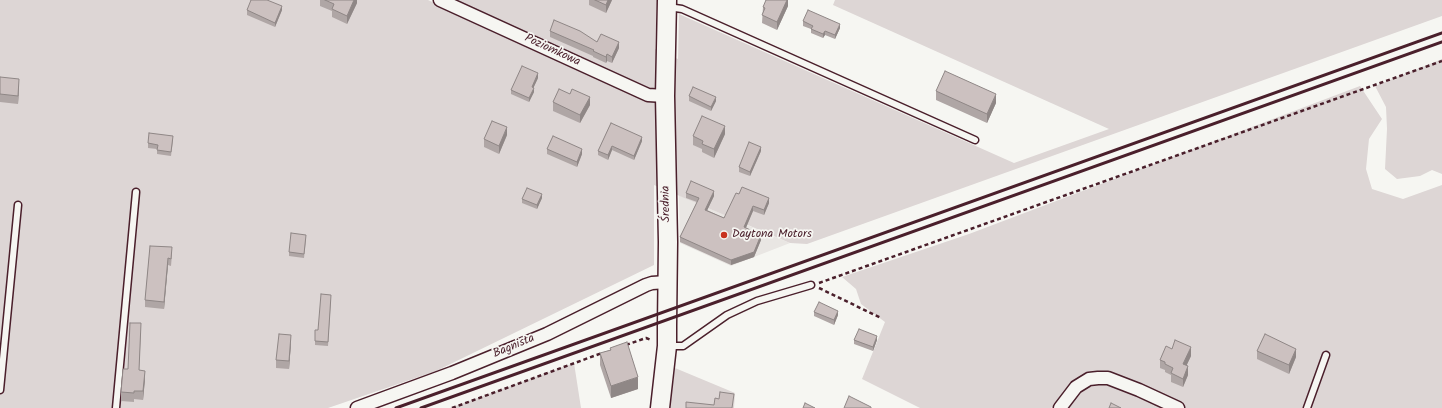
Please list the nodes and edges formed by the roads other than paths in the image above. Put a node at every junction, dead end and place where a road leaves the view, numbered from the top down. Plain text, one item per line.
1 (440, 0) edge
2 (666, 4) edge
3 (665, 96) junction
4 (975, 140) dead end
5 (136, 192) dead end
6 (18, 205) dead end
7 (667, 282) junction
8 (811, 286) road end
9 (667, 346) junction
10 (1326, 355) dead end
11 (0, 390) edge
12 (116, 408) edge
13 (357, 408) edge
14 (660, 408) edge
15 (1060, 408) edge
16 (1178, 408) edge
17 (1307, 408) edge

1 - 3 street, Poziomkowa
2 - 3 street, Średnia
2 - 4 lane
3 - 7 street, Średnia
5 - 12 lane
6 - 11 lane
7 - 9 street, Średnia
7 - 13 street, Bagnista
8 - 9 lane
9 - 14 street, Średnia
10 - 17 lane
15 - 16 street

